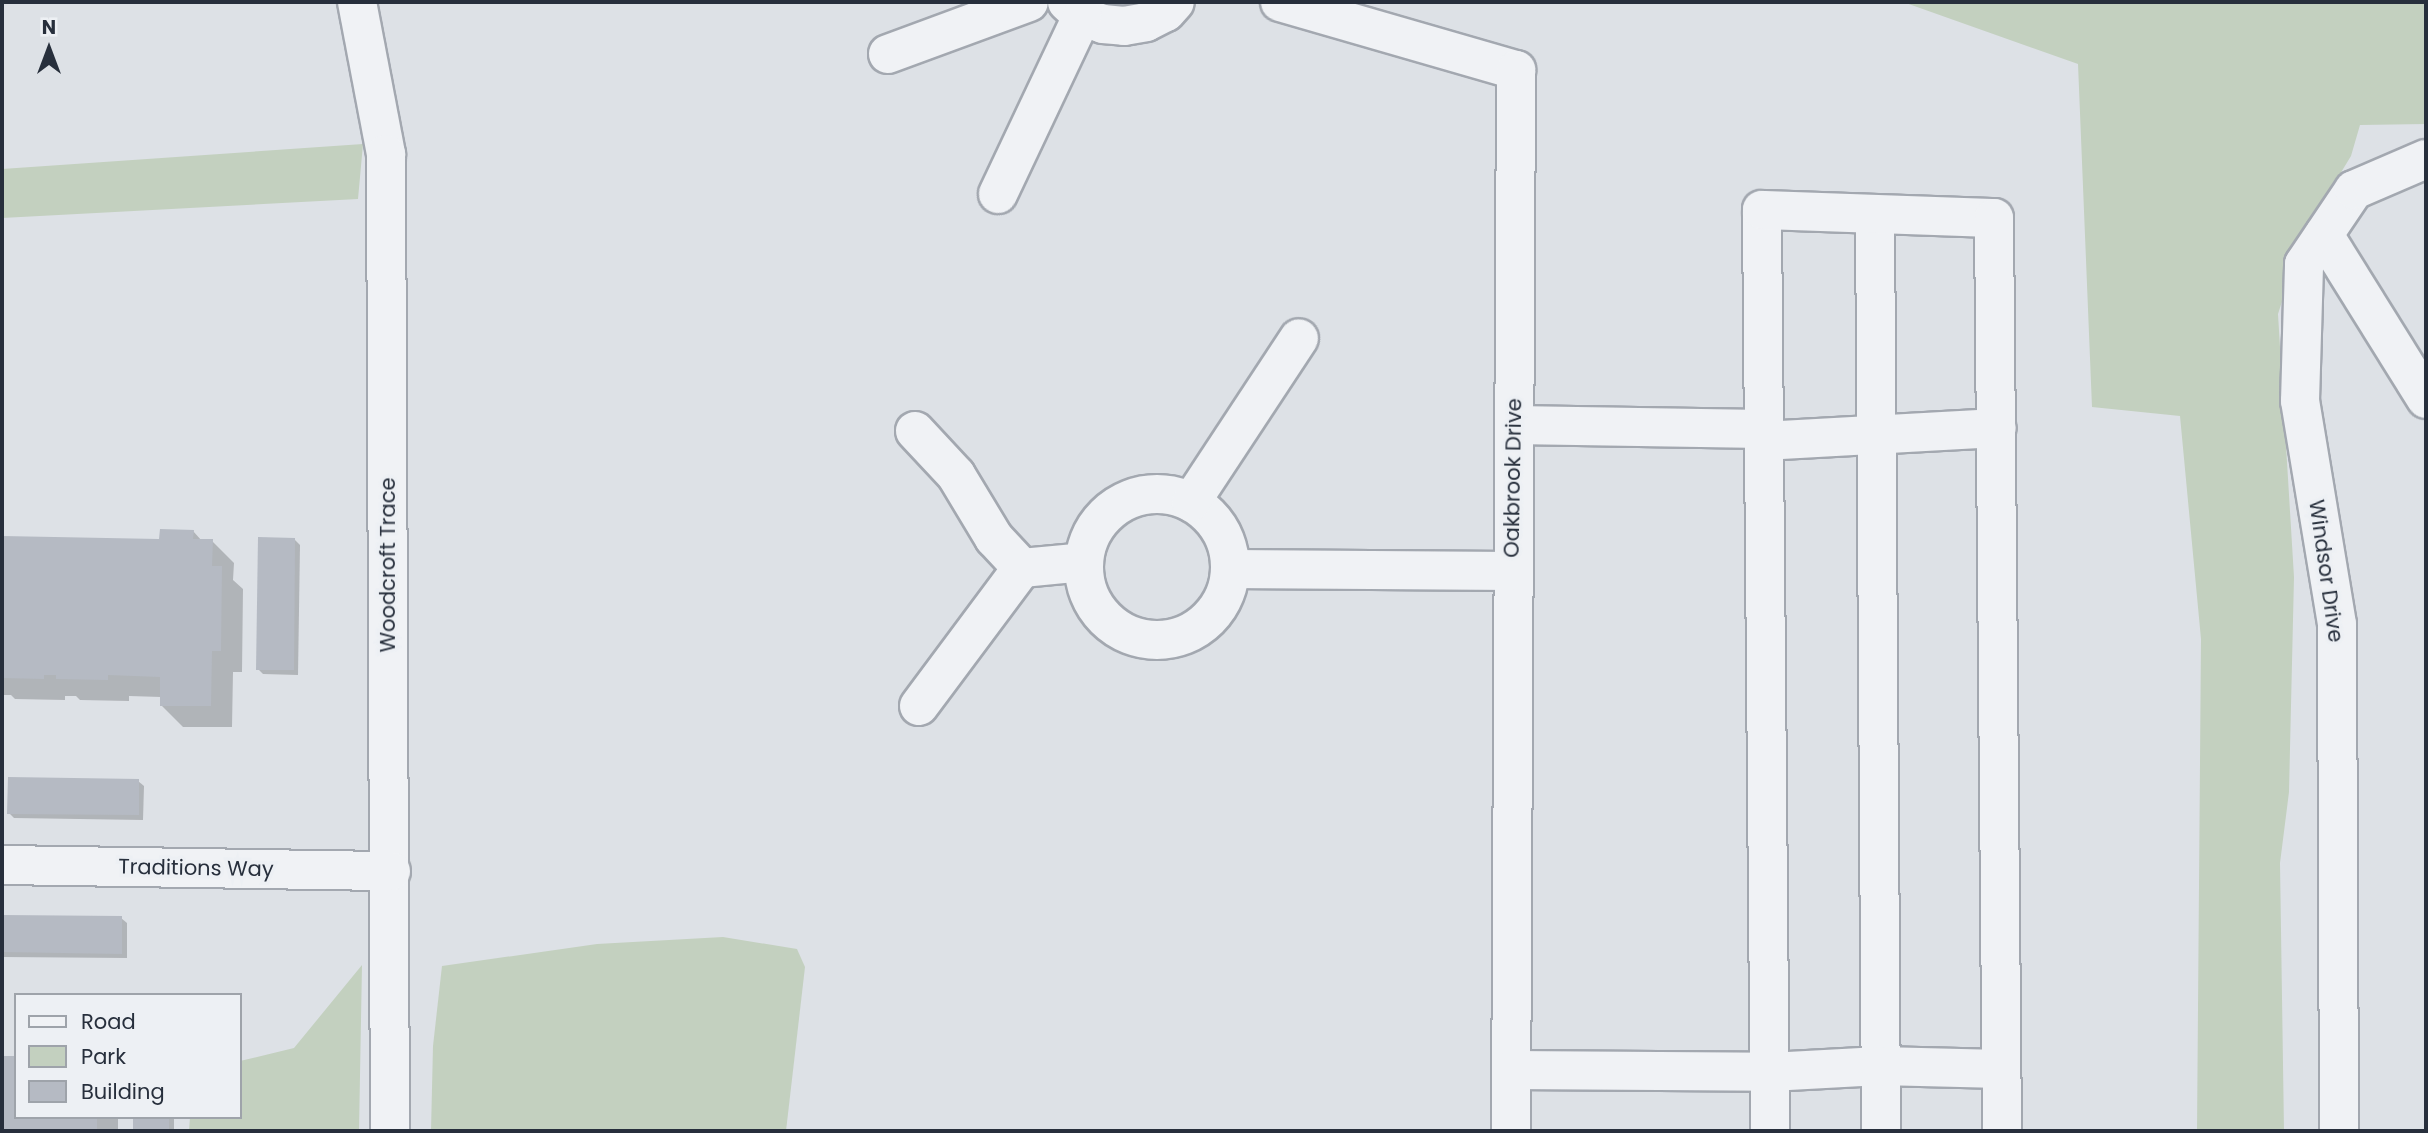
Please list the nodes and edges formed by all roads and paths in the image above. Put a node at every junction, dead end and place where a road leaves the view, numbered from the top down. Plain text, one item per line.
1 (356, 2) edge
2 (1028, 2) edge
3 (1175, 2) edge
4 (1280, 2) edge
5 (1074, 9) edge
6 (888, 54) dead end
7 (2426, 159) edge
8 (998, 194) dead end
9 (1875, 215) junction
10 (2324, 235) junction
11 (1299, 338) dead end
12 (2426, 399) edge
13 (1514, 425) junction
14 (1997, 428) junction
15 (915, 430) dead end
16 (1763, 435) junction
17 (1876, 436) junction
18 (1191, 502) junction
19 (1084, 562) junction
20 (1022, 568) junction
21 (1230, 569) junction
22 (1512, 571) junction
23 (919, 706) dead end
24 (2, 865) edge
25 (391, 871) junction
26 (1880, 1066) junction
27 (2001, 1069) junction
28 (1511, 1070) junction
29 (1770, 1072) junction
30 (390, 1131) edge
31 (1511, 1131) edge
32 (1770, 1131) edge
33 (1881, 1131) edge
34 (2002, 1131) edge
35 (2339, 1131) edge

1 - 25 street, Woodcroft Trace
2 - 6 street
3 - 5 street
4 - 13 street, Oakbrook Drive
5 - 8 street
7 - 10 street, Windsor Drive
9 - 14 street
9 - 16 street
9 - 17 street
10 - 12 street
10 - 35 street, Windsor Drive
11 - 18 street
13 - 16 street
13 - 22 street, Oakbrook Drive
14 - 17 street
14 - 27 street
15 - 20 street
16 - 17 street
16 - 29 street
17 - 26 street
18 - 19 street
18 - 21 street
19 - 20 street
19 - 21 street
20 - 23 street
21 - 22 street
22 - 28 street, Oakbrook Drive
24 - 25 street, Traditions Way
25 - 30 street, Woodcroft Trace
26 - 27 street
26 - 29 street
26 - 33 street
27 - 34 street
28 - 29 street
28 - 31 street, Oakbrook Drive
29 - 32 street

